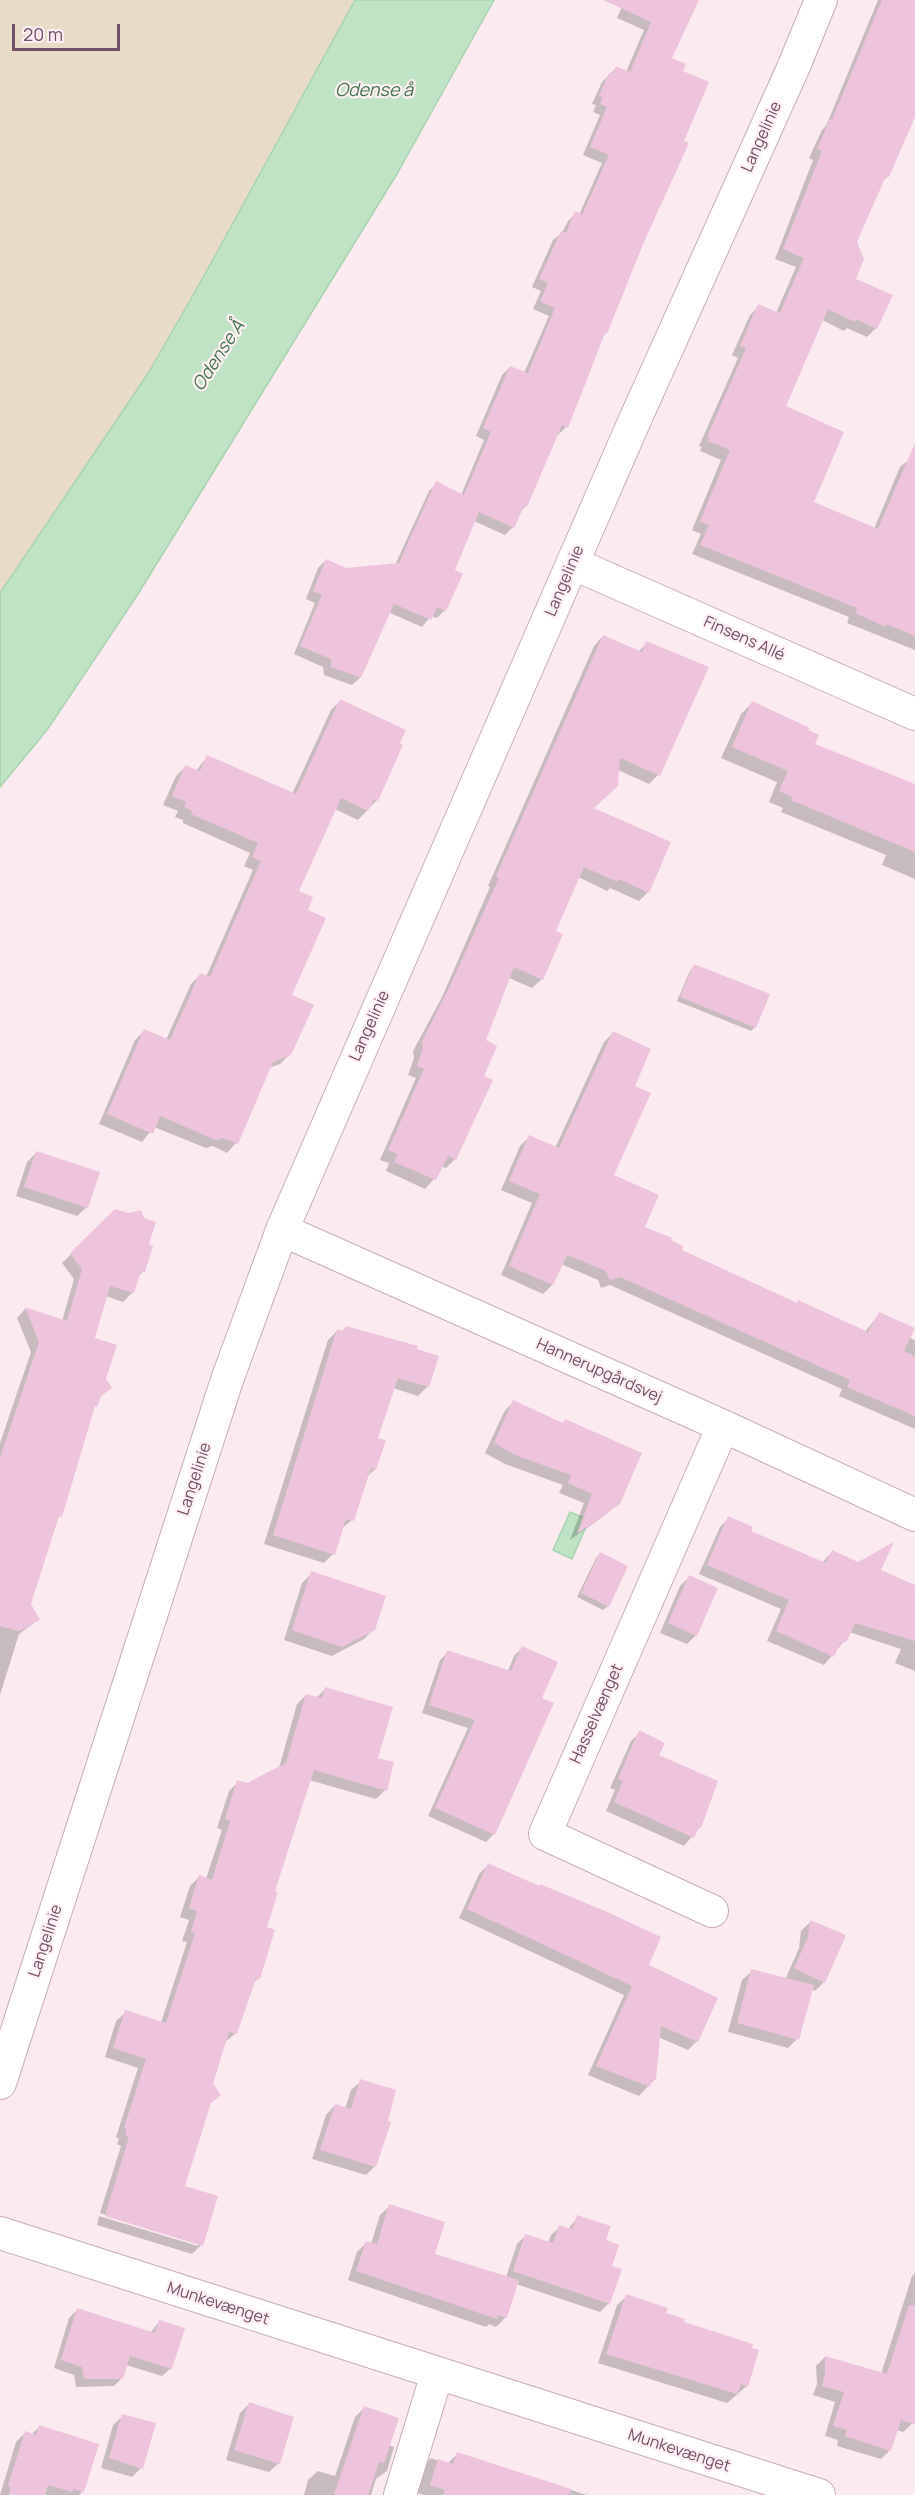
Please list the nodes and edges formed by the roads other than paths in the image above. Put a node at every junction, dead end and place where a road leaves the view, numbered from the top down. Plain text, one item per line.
1 (821, 0) edge
2 (572, 563) junction
3 (915, 714) edge
4 (282, 1230) junction
5 (723, 1426) junction
6 (915, 1515) edge
7 (712, 1911) dead end
8 (0, 2083) edge
9 (0, 2233) edge
10 (437, 2374) junction
11 (400, 2495) edge
12 (819, 2495) edge

1 - 2 street, Langelinie
2 - 3 street, Finsens Allé
2 - 4 street, Langelinie
4 - 5 street, Hannerupgårdsvej
4 - 8 street, Langelinie
5 - 6 street, Hannerupgårdsvej
5 - 7 street, Hasselvænget
9 - 10 street, Munkevænget
10 - 11 street
10 - 12 street, Munkevænget

